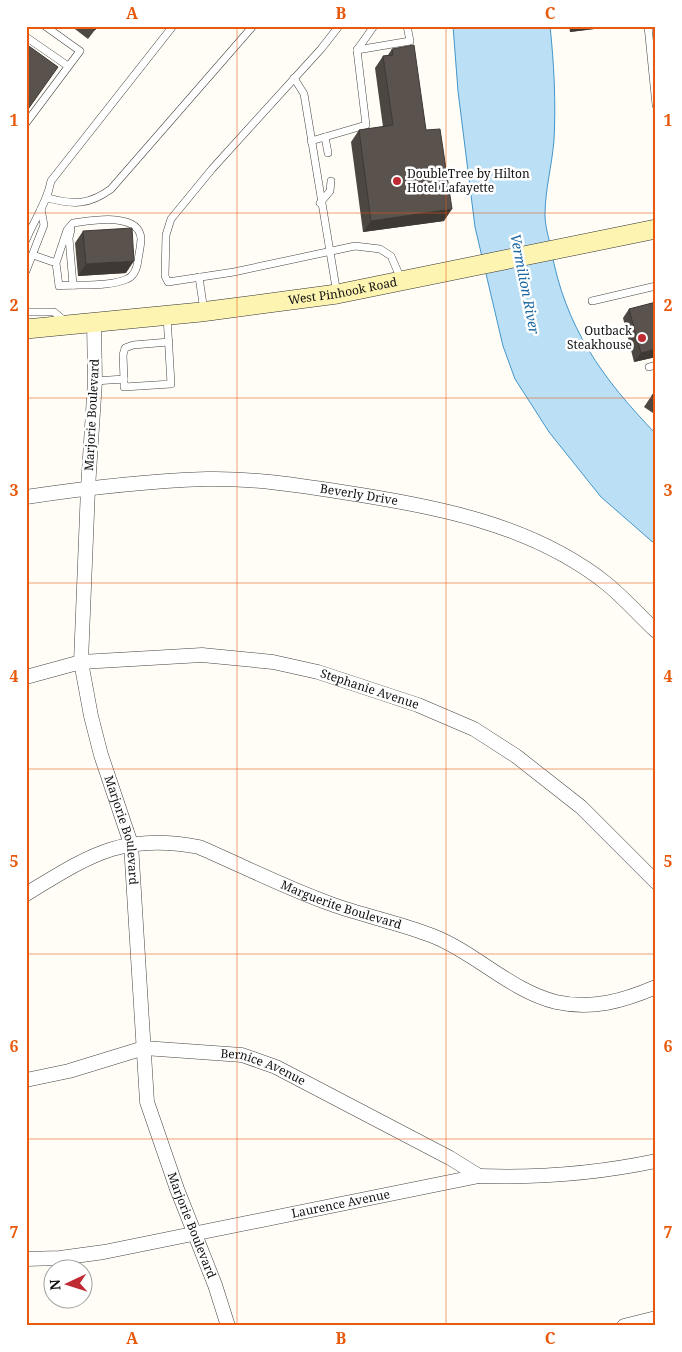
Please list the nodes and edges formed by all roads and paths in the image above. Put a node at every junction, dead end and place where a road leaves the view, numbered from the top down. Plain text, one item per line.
1 (45, 26) edge
2 (173, 26) edge
3 (253, 26) edge
4 (339, 26) edge
5 (374, 26) edge
6 (407, 26) edge
7 (648, 26) edge
8 (26, 36) edge
9 (356, 50) junction
10 (68, 66) junction
11 (294, 78) junction
12 (655, 95) edge
13 (656, 105) edge
14 (26, 123) edge
15 (325, 137) junction
16 (310, 141) junction
17 (328, 153) dead end
18 (331, 182) dead end
19 (48, 198) junction
20 (320, 203) junction
21 (41, 209) junction
22 (34, 220) junction
23 (73, 223) junction
24 (26, 224) edge
25 (656, 229) edge
26 (26, 240) edge
27 (329, 250) junction
28 (33, 255) junction
29 (56, 263) junction
30 (26, 272) edge
31 (200, 277) junction
32 (402, 280) junction
33 (73, 285) junction
34 (656, 286) edge
35 (337, 294) junction
36 (592, 301) dead end
37 (204, 311) junction
38 (26, 312) edge
39 (167, 315) junction
40 (94, 322) junction
41 (68, 324) junction
42 (26, 328) edge
43 (169, 342) junction
44 (124, 379) junction
45 (95, 381) junction
46 (88, 488) junction
47 (26, 497) edge
48 (656, 631) edge
49 (81, 662) junction
50 (26, 677) edge
51 (131, 844) junction
52 (656, 882) edge
53 (26, 894) edge
54 (656, 987) edge
55 (144, 1048) junction
56 (26, 1080) edge
57 (656, 1161) edge
58 (479, 1176) junction
59 (194, 1235) junction
60 (26, 1259) edge
61 (656, 1318) edge
62 (228, 1326) edge
63 (624, 1326) edge

1 - 10 lane
2 - 19 lane
3 - 19 lane
4 - 11 lane
5 - 9 lane
6 - 9 lane
7 - 12 lane
8 - 10 lane
9 - 15 lane
10 - 14 lane
11 - 16 lane
11 - 31 lane
12 - 13 lane
15 - 16 lane
15 - 17 lane
16 - 20 lane
18 - 20 lane
19 - 21 lane
20 - 27 lane
21 - 22 lane
21 - 28 lane
22 - 24 lane
22 - 26 lane
23 - 29 lane
23 - 33 lane
23 - 33 lane
25 - 32 main road, West Pinhook Road
27 - 31 lane
27 - 32 lane
27 - 35 lane
28 - 29 lane
28 - 30 lane
29 - 33 lane
31 - 37 lane
32 - 35 main road, West Pinhook Road
34 - 36 lane
35 - 37 main road, West Pinhook Road
37 - 39 main road, West Pinhook Road
38 - 41 lane
39 - 40 main road, West Pinhook Road
39 - 43 lane
40 - 41 main road, West Pinhook Road
40 - 45 street, Marjorie Boulevard
41 - 42 main road, West Pinhook Road
43 - 44 lane
43 - 44 lane
44 - 45 lane
45 - 46 street, Marjorie Boulevard
46 - 47 street, Beverly Drive
46 - 48 street, Beverly Drive
46 - 49 street, Marjorie Boulevard
49 - 50 street, Stephanie Avenue
49 - 51 street, Marjorie Boulevard
49 - 52 street, Stephanie Avenue
51 - 53 street, Marguerite Boulevard
51 - 54 street, Marguerite Boulevard
51 - 55 street, Marjorie Boulevard
55 - 56 street, Bernice Avenue
55 - 58 street, Bernice Avenue
55 - 59 street, Marjorie Boulevard
57 - 58 street, Laurence Avenue
58 - 59 street, Laurence Avenue
59 - 60 street, Laurence Avenue
59 - 62 street, Marjorie Boulevard
61 - 63 street

